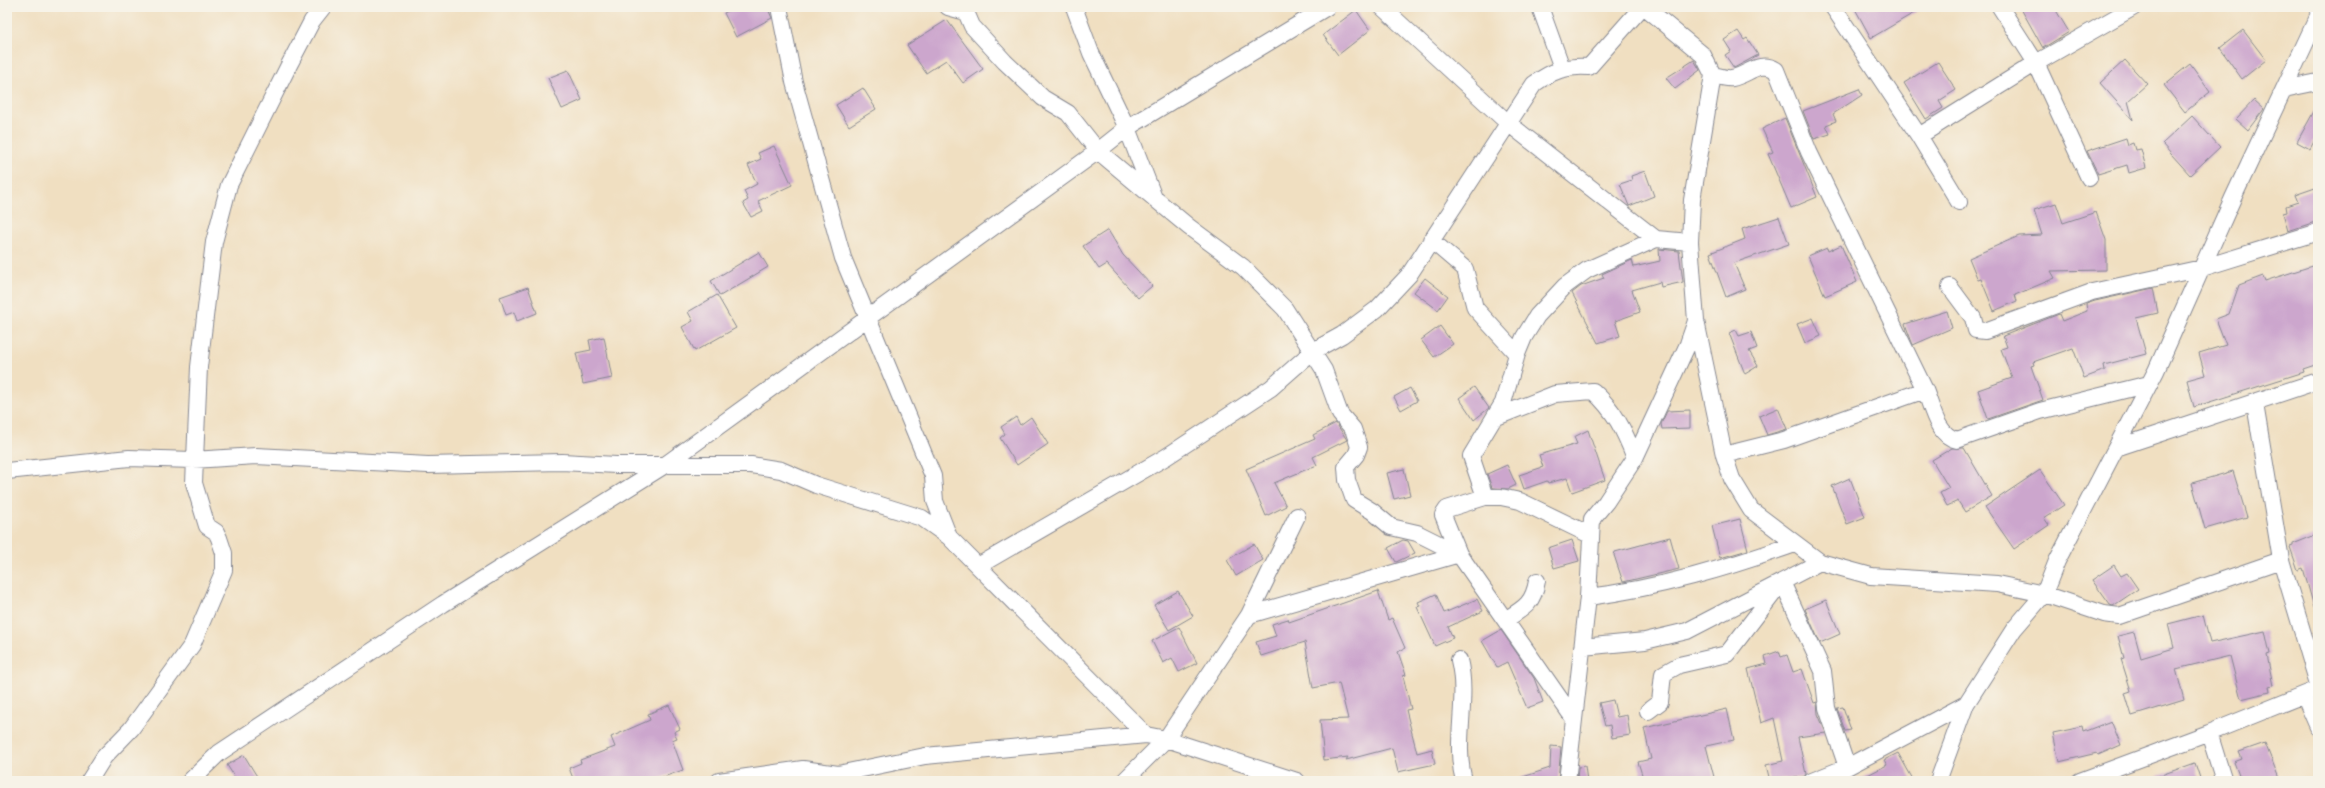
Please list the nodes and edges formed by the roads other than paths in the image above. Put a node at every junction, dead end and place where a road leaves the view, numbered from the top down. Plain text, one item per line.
1 (323, 7) edge
2 (779, 7) edge
3 (948, 7) edge
4 (1074, 7) edge
5 (1327, 7) edge
6 (1382, 7) edge
7 (1540, 7) edge
8 (1642, 7) edge
9 (1645, 7) edge
10 (1833, 7) edge
11 (2000, 7) edge
12 (2134, 7) edge
13 (2318, 16) edge
14 (2036, 63) junction
15 (1562, 68) junction
16 (1713, 75) junction
17 (2318, 82) edge
18 (2284, 89) junction
19 (1508, 122) junction
20 (1127, 128) junction
21 (1919, 136) junction
22 (1098, 151) junction
23 (2089, 178) dead end
24 (1154, 198) junction
25 (1959, 202) dead end
26 (2318, 232) edge
27 (1656, 238) junction
28 (1432, 240) junction
29 (1690, 242) junction
30 (2202, 268) junction
31 (1950, 287) dead end
32 (866, 318) junction
33 (1696, 322) junction
34 (1313, 351) junction
35 (1517, 354) junction
36 (2318, 381) edge
37 (2149, 384) junction
38 (1925, 390) junction
39 (2255, 404) junction
40 (1494, 418) junction
41 (2116, 448) junction
42 (1724, 455) junction
43 (1635, 458) junction
44 (193, 460) junction
45 (665, 465) junction
46 (7, 471) edge
47 (1486, 497) junction
48 (1297, 516) dead end
49 (1590, 535) junction
50 (949, 537) junction
51 (1795, 544) junction
52 (1460, 554) junction
53 (2281, 560) junction
54 (1820, 562) junction
55 (978, 566) junction
56 (1537, 581) dead end
57 (1782, 582) junction
58 (2044, 594) junction
59 (1588, 597) junction
60 (1249, 616) junction
61 (1506, 620) junction
62 (1582, 647) junction
63 (1460, 660) dead end
64 (2318, 684) edge
65 (2311, 692) edge
66 (1966, 704) junction
67 (1648, 711) dead end
68 (1574, 719) junction
69 (2318, 727) edge
70 (2209, 733) junction
71 (1146, 735) junction
72 (1166, 739) junction
73 (1846, 767) junction
74 (89, 781) edge
75 (190, 781) edge
76 (719, 781) edge
77 (1124, 781) edge
78 (1297, 781) edge
79 (1464, 781) edge
80 (1567, 781) edge
81 (1812, 781) edge
82 (1938, 781) edge
83 (2080, 781) edge
84 (2224, 781) edge

1 - 44 street
2 - 32 street
3 - 22 street
4 - 20 street
5 - 20 street
6 - 19 street
7 - 15 street
8 - 15 street
9 - 16 street
10 - 21 street
11 - 14 street
12 - 14 street
13 - 18 street
14 - 21 street
14 - 23 street
15 - 19 street
16 - 29 street
16 - 38 street
17 - 18 street
18 - 30 street
19 - 27 street
19 - 28 street
20 - 22 street
20 - 24 street
21 - 25 street
22 - 24 street
22 - 32 street
24 - 34 street
26 - 30 street
27 - 29 street
27 - 35 street
28 - 34 street
28 - 35 street
29 - 33 street
30 - 31 street
30 - 37 street
32 - 45 street
32 - 50 street
33 - 42 street
33 - 43 street
34 - 52 street
34 - 55 street
35 - 40 street
36 - 39 street
37 - 38 street
37 - 41 street
38 - 42 street
39 - 41 street
39 - 53 street
40 - 43 street
40 - 47 street
41 - 58 street
42 - 51 street
43 - 49 street
44 - 45 street
44 - 46 street
44 - 74 street
45 - 50 street
45 - 75 street
47 - 49 street
47 - 52 street
48 - 60 street
49 - 59 street
50 - 55 street
51 - 54 street
51 - 59 street
52 - 60 street
52 - 61 street
53 - 58 street
53 - 64 street
54 - 57 street
54 - 58 street
55 - 71 street
56 - 61 street
57 - 62 street
57 - 67 street
57 - 73 street
58 - 66 street
59 - 62 street
60 - 72 street
61 - 68 street
62 - 68 street
63 - 79 street
65 - 69 street
65 - 70 street
66 - 73 street
66 - 82 street
68 - 80 street
70 - 83 street
70 - 84 street
71 - 72 street
71 - 76 street
72 - 77 street
72 - 78 street
73 - 81 street

